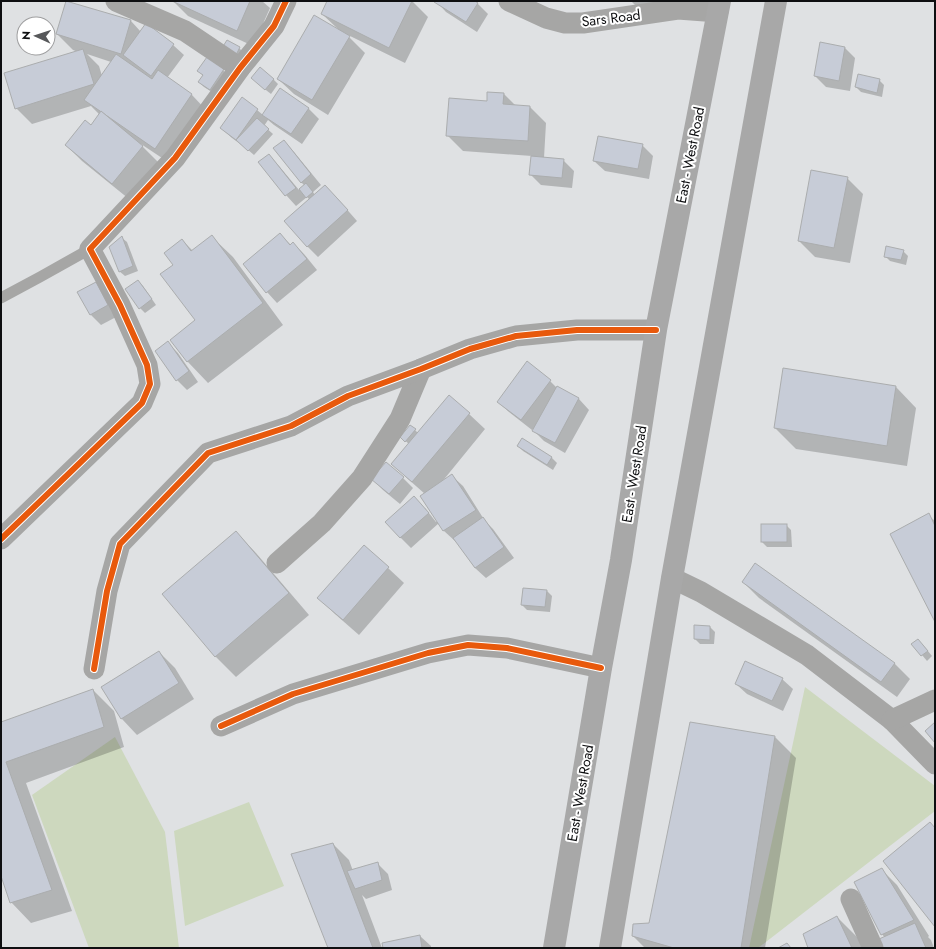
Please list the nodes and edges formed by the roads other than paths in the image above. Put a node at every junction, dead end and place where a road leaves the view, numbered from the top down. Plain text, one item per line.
1 (116, 1) edge
2 (286, 1) edge
3 (509, 1) edge
4 (776, 1) edge
5 (719, 7) edge
6 (240, 68) junction
7 (90, 249) junction
8 (1, 298) edge
9 (656, 330) junction
10 (421, 369) junction
11 (1, 539) edge
12 (277, 563) dead end
13 (672, 578) junction
14 (601, 668) junction
15 (94, 669) dead end
16 (935, 700) edge
17 (892, 720) junction
18 (221, 726) dead end
19 (935, 764) edge
20 (851, 899) dead end
21 (554, 948) edge
22 (610, 948) edge
23 (873, 948) edge

1 - 6 street
2 - 6 street
3 - 5 street, Sars Road
4 - 13 main road
5 - 9 main road, East - West Road
6 - 7 street
7 - 8 lane
7 - 11 street
9 - 10 street
9 - 14 main road, East - West Road
10 - 12 street
10 - 15 street
13 - 17 street
13 - 22 main road
14 - 18 street
14 - 21 main road, East - West Road
16 - 17 street
17 - 19 street
20 - 23 street

